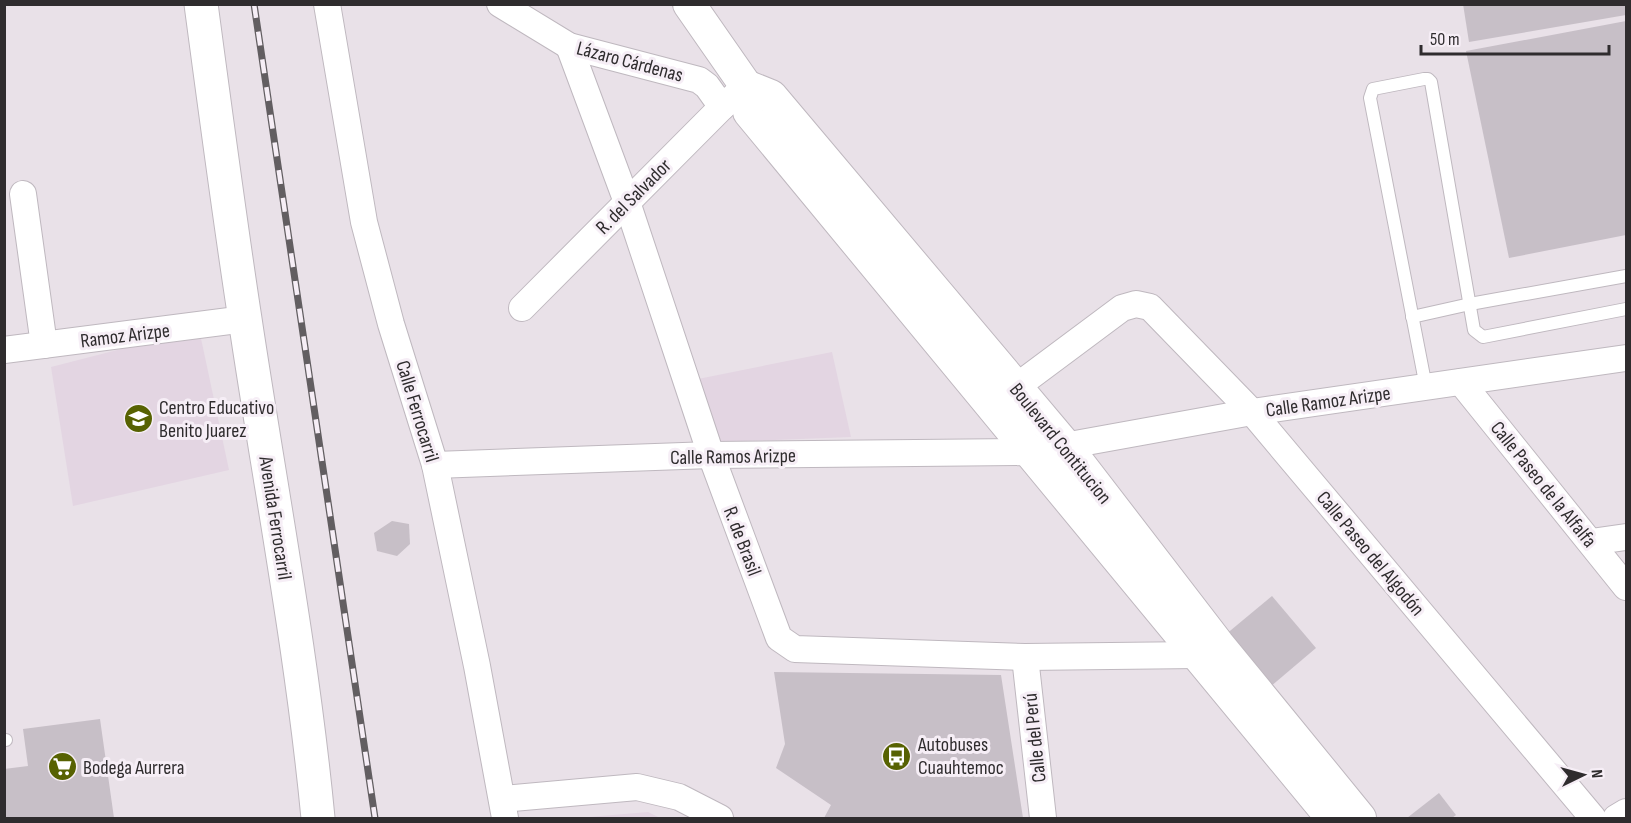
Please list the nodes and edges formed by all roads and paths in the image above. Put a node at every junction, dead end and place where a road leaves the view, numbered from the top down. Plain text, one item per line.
1 (201, 4) edge
2 (327, 4) edge
3 (500, 4) edge
4 (689, 4) edge
5 (569, 46) junction
6 (746, 86) junction
7 (722, 107) junction
8 (23, 194) dead end
9 (627, 202) junction
10 (1626, 276) edge
11 (1470, 304) junction
12 (522, 308) dead end
13 (1626, 309) edge
14 (1412, 317) junction
15 (245, 319) junction
16 (44, 345) junction
17 (4, 350) edge
18 (1626, 358) edge
19 (1461, 382) junction
20 (1016, 387) junction
21 (1426, 387) junction
22 (1252, 412) junction
23 (1065, 445) junction
24 (1031, 452) junction
25 (711, 455) junction
26 (435, 465) junction
27 (1626, 537) edge
28 (1591, 542) junction
29 (1626, 586) edge
30 (1197, 655) junction
31 (1025, 657) junction
32 (503, 809) edge
33 (1626, 812) edge
34 (318, 819) edge
35 (720, 819) edge
36 (1043, 819) edge
37 (1332, 819) edge
38 (1359, 819) edge
39 (1593, 819) edge
40 (1616, 819) edge

1 - 15 main road, Avenida Ferrocarril
2 - 26 street, Calle Ferrocarril
3 - 5 street, Lázaro Cárdenas
4 - 6 street, Boulevard Contitucion
5 - 7 street, Lázaro Cárdenas
5 - 9 street, R. de Brasil
6 - 7 street, R. del Salvador
6 - 20 street, Boulevard Contitucion
6 - 24 street, Boulevard Contitucion
7 - 9 street, R. del Salvador
8 - 16 street
9 - 12 street, R. del Salvador
9 - 25 street, R. de Brasil
10 - 11 lane
11 - 13 lane
11 - 14 lane
11 - 14 lane
14 - 21 lane
15 - 16 street, Ramoz Arizpe
15 - 34 main road, Avenida Ferrocarril
16 - 17 street, Ramoz Arizpe
18 - 19 street, Calle Ramoz Arizpe
19 - 21 street, Calle Ramoz Arizpe
19 - 28 street, Calle Paseo de la Alfalfa
20 - 22 street, Calle Paseo del Algodón
20 - 23 street, Boulevard Contitucion
21 - 22 street, Calle Ramoz Arizpe
22 - 23 street, Calle Ramoz Arizpe
22 - 39 street, Calle Paseo del Algodón
23 - 24 street, Calle Ramoz Arizpe
23 - 38 street, Boulevard Contitucion
24 - 25 street, Calle Ramos Arizpe
24 - 30 street, Boulevard Contitucion
25 - 26 street, Calle Ramos Arizpe
25 - 31 street, R. de Brasil
26 - 32 street, Calle Ferrocarril
27 - 28 street
28 - 29 street, Calle Paseo de la Alfalfa
30 - 31 street, R. de Brasil
30 - 37 street, Boulevard Contitucion
31 - 36 street, Calle del Perú
32 - 35 street
33 - 40 street

